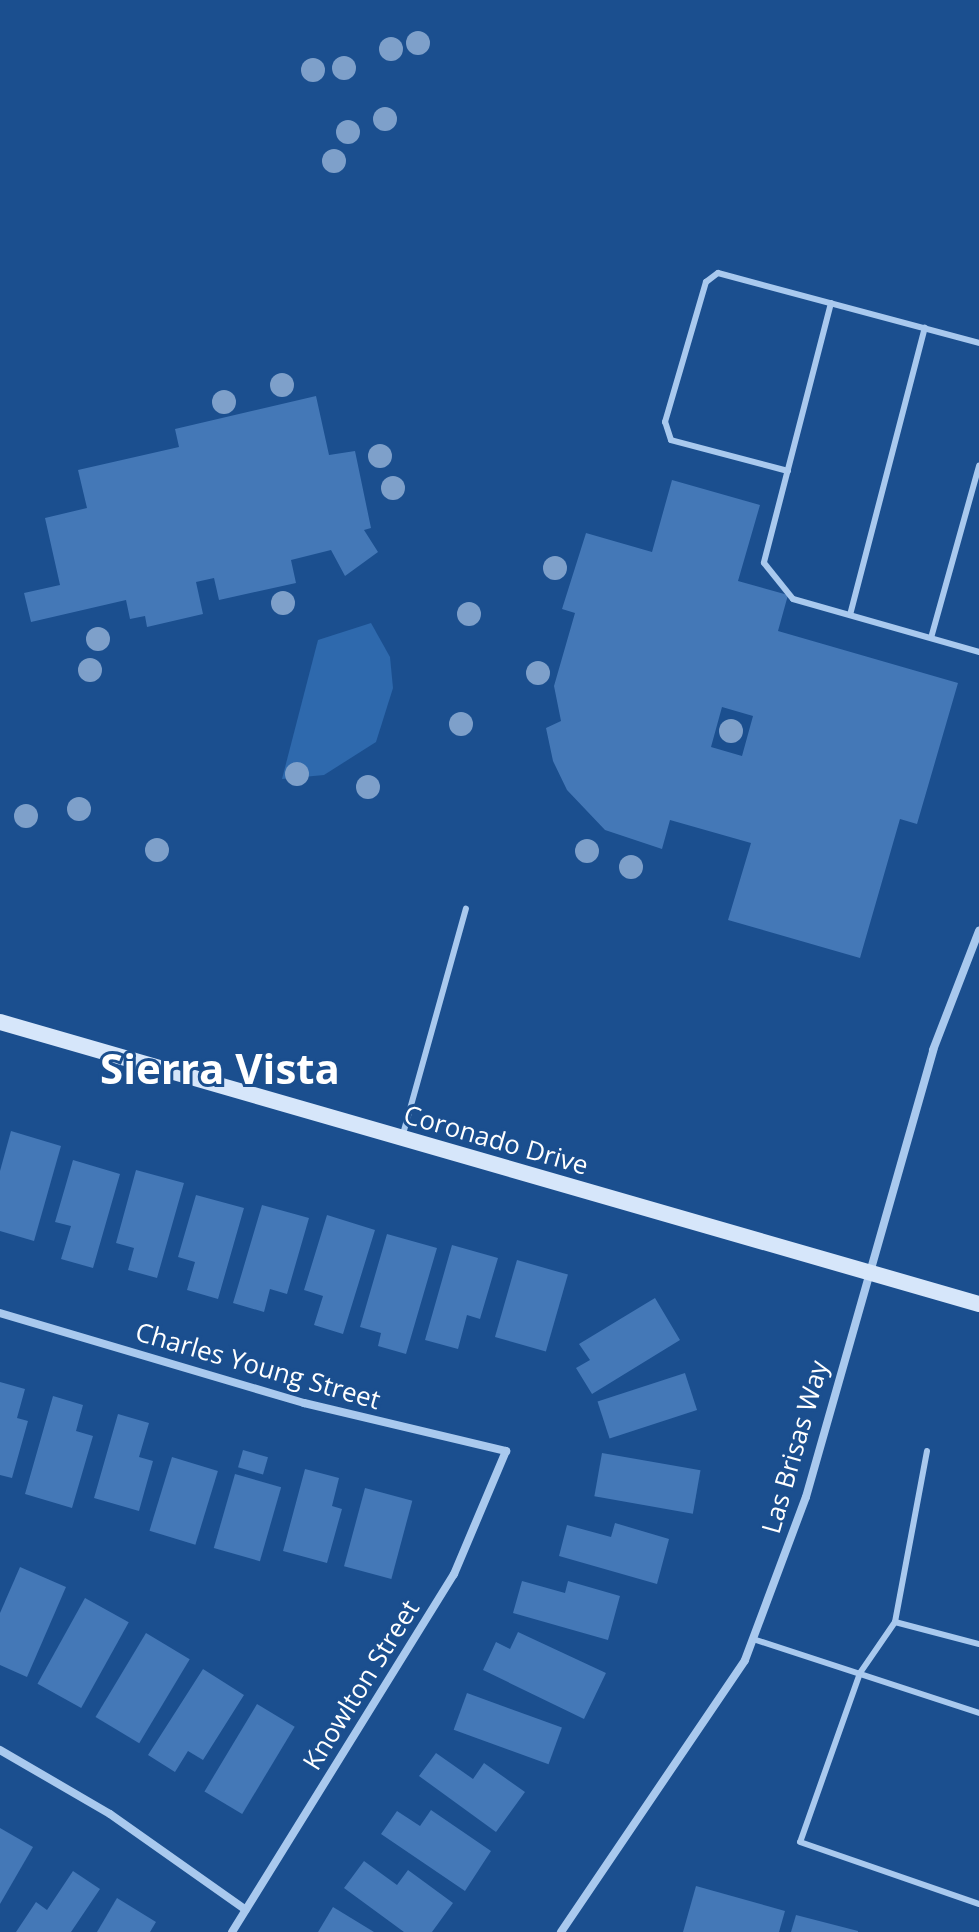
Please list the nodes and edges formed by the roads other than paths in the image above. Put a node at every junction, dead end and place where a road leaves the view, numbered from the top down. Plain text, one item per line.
1 (831, 303) junction
2 (925, 328) junction
3 (979, 343) edge
4 (979, 466) edge
5 (788, 471) junction
6 (850, 615) junction
7 (931, 638) junction
8 (979, 652) edge
9 (466, 909) dead end
10 (979, 931) edge
11 (0, 1022) edge
12 (402, 1138) junction
13 (866, 1271) junction
14 (979, 1304) edge
15 (0, 1313) edge
16 (506, 1451) joint
17 (927, 1451) dead end
18 (895, 1622) junction
19 (753, 1639) junction
20 (979, 1644) edge
21 (860, 1673) junction
22 (979, 1713) edge
23 (0, 1750) edge
24 (979, 1904) edge
25 (246, 1910) junction
26 (232, 1932) edge
27 (561, 1932) edge

1 - 2 lane
1 - 5 lane
1 - 5 lane
2 - 3 lane
2 - 6 lane
4 - 7 lane
5 - 6 lane
6 - 7 lane
7 - 8 lane
9 - 12 lane
10 - 13 street, Las Brisas Way
11 - 12 street, Coronado Drive
12 - 13 street, Coronado Drive
13 - 14 street, Coronado Drive
13 - 19 street, Las Brisas Way
15 - 16 street, Charles Young Street
16 - 25 street, Knowlton Street
17 - 18 lane
18 - 20 lane
18 - 21 lane
19 - 21 lane
19 - 27 street, Las Brisas Way
21 - 22 lane
21 - 24 lane
23 - 25 street
25 - 26 street, Knowlton Street

